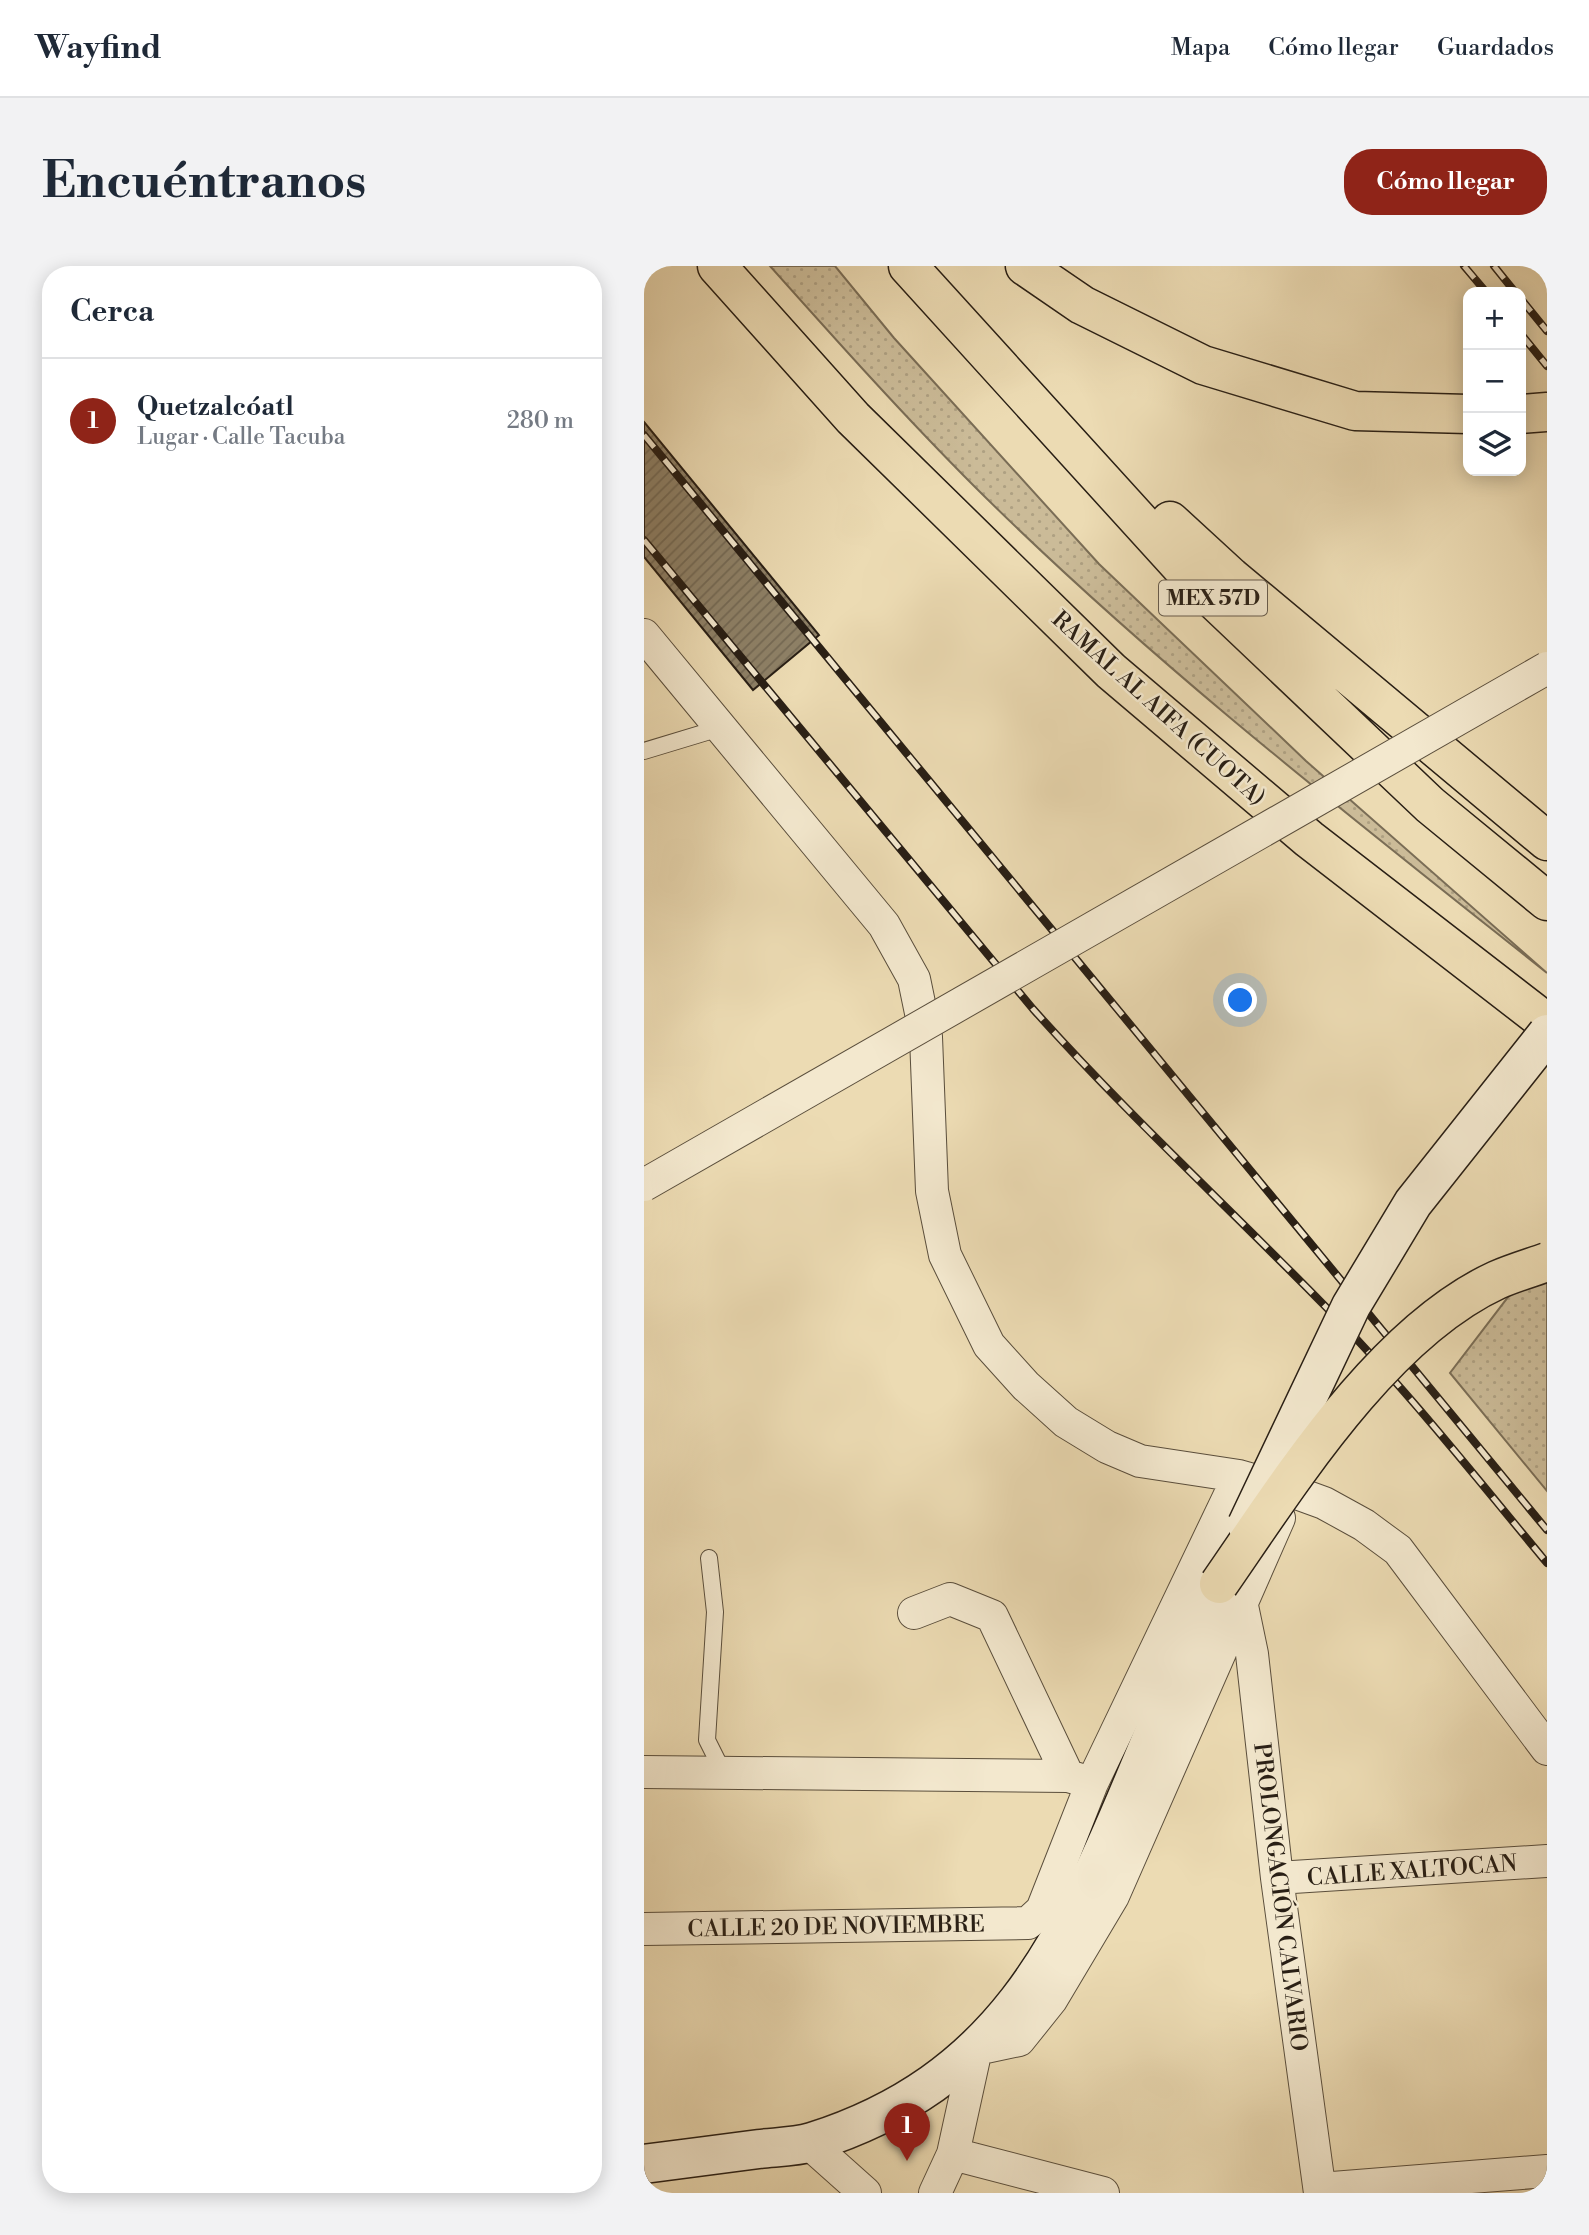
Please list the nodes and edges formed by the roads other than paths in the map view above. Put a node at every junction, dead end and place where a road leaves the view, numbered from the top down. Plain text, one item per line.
1 (717, 266) edge
2 (908, 266) edge
3 (1025, 266) edge
4 (967, 333) junction
5 (1547, 412) edge
6 (1463, 414) edge
7 (1526, 414) edge
8 (644, 635) edge
9 (1547, 668) edge
10 (720, 728) junction
11 (644, 751) edge
12 (1547, 841) edge
13 (1547, 901) edge
14 (1547, 1023) edge
15 (1547, 1034) edge
16 (644, 1185) edge
17 (1547, 1262) edge
18 (1239, 1476) junction
19 (1291, 1491) junction
20 (709, 1558) dead end
21 (1230, 1592) junction
22 (914, 1613) dead end
23 (1547, 1749) edge
24 (722, 1770) junction
25 (644, 1772) edge
26 (1080, 1779) junction
27 (1547, 1861) edge
28 (1277, 1878) junction
29 (644, 1929) edge
30 (987, 2037) junction
31 (809, 2143) junction
32 (953, 2154) junction
33 (644, 2164) edge
34 (1547, 2171) edge
35 (1320, 2191) edge
36 (865, 2193) edge
37 (935, 2193) edge
38 (1103, 2193) edge

1 - 14 highway, RAMAL AL AIFA (CUOTA)
2 - 4 highway, MEX 57D
3 - 6 highway
4 - 12 highway
4 - 13 highway, MEX 57D
5 - 7 highway
8 - 10 street
9 - 16 street, bridge
10 - 11 lane
10 - 18 street
15 - 21 main road, bridge
17 - 21 highway, bridge
18 - 19 street
18 - 26 street
19 - 21 street
19 - 23 street
20 - 24 lane
21 - 28 street, PROLONGACIÓN CALVARIO
21 - 30 main road
21 - 30 street
22 - 26 street
24 - 25 street
24 - 26 street
26 - 29 street, CALLE 20 DE NOVIEMBRE
27 - 28 street, CALLE XALTOCAN
28 - 35 street, PROLONGACIÓN CALVARIO
30 - 31 main road
30 - 32 street
31 - 33 main road
31 - 36 street
32 - 37 street
32 - 38 street
34 - 35 street

